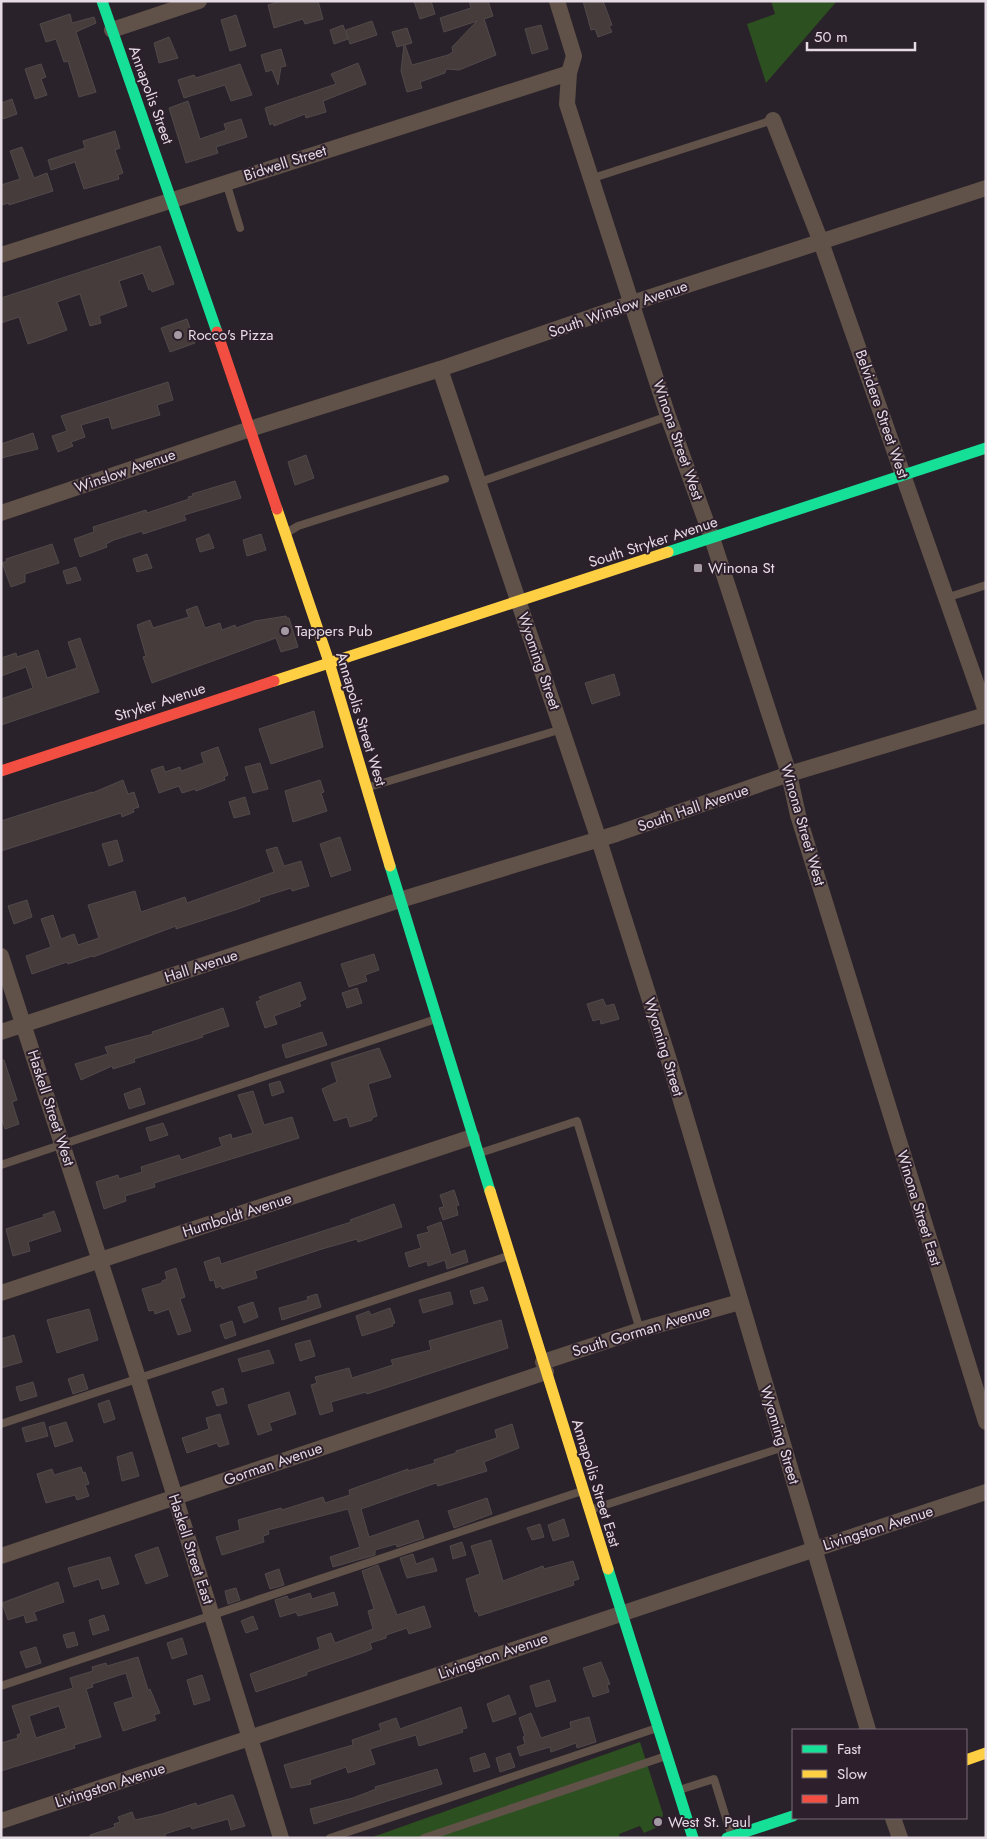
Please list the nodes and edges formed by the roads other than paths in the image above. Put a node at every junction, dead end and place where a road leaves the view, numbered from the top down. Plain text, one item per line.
1 (102, 1) edge
2 (198, 1) edge
3 (557, 1) edge
4 (112, 30) junction
5 (569, 73) junction
6 (773, 120) joint
7 (590, 179) junction
8 (226, 182) junction
9 (986, 188) edge
10 (172, 200) junction
11 (240, 228) dead end
12 (821, 242) junction
13 (1, 255) edge
14 (632, 303) junction
15 (440, 369) junction
16 (668, 416) junction
17 (250, 429) junction
18 (986, 448) edge
19 (904, 475) junction
20 (445, 479) dead end
21 (480, 482) junction
22 (1, 514) edge
23 (284, 534) junction
24 (712, 538) junction
25 (986, 585) edge
26 (946, 598) junction
27 (520, 602) junction
28 (329, 662) junction
29 (986, 711) edge
30 (986, 716) edge
31 (562, 728) junction
32 (1, 771) edge
33 (789, 774) junction
34 (367, 787) junction
35 (599, 840) junction
36 (400, 900) junction
37 (1, 956) edge
38 (853, 994) joint
39 (436, 1019) junction
40 (24, 1024) junction
41 (1, 1032) edge
42 (472, 1137) junction
43 (63, 1144) junction
44 (478, 1154) junction
45 (1, 1165) edge
46 (510, 1256) junction
47 (100, 1260) junction
48 (1, 1293) edge
49 (740, 1302) junction
50 (640, 1330) junction
51 (544, 1367) junction
52 (138, 1378) junction
53 (986, 1422) edge
54 (1, 1424) edge
55 (784, 1447) junction
56 (583, 1491) junction
57 (986, 1492) edge
58 (174, 1497) junction
59 (589, 1511) junction
60 (814, 1549) junction
61 (1, 1556) edge
62 (621, 1613) junction
63 (212, 1616) junction
64 (1, 1686) edge
65 (657, 1728) junction
66 (868, 1729) edge
67 (251, 1739) junction
68 (986, 1753) edge
69 (666, 1756) junction
70 (967, 1760) edge
71 (678, 1791) junction
72 (792, 1816) edge
73 (894, 1819) edge
74 (1, 1821) edge
75 (729, 1837) edge
76 (282, 1838) edge
77 (330, 1838) edge
78 (424, 1838) edge
79 (693, 1838) edge
80 (900, 1838) edge

1 - 4 street, Annapolis Street
2 - 4 street
3 - 5 street, Winona Street West
4 - 10 street, Annapolis Street
5 - 7 street, Winona Street West
5 - 8 street, Bidwell Street
6 - 7 lane
6 - 12 street, Belvidere Street West
7 - 14 street, Winona Street West
8 - 10 street, Bidwell Street
8 - 11 lane
9 - 12 street, South Winslow Avenue
10 - 13 street, Bidwell Street
10 - 17 street, Annapolis Street West
12 - 14 street, South Winslow Avenue
12 - 19 street, Belvidere Street West
14 - 15 street, South Winslow Avenue
14 - 16 street, Winona Street West
15 - 17 street, South Winslow Avenue
15 - 21 street, Wyoming Street
16 - 21 lane
16 - 24 street, Winona Street West
17 - 22 street, Winslow Avenue
17 - 23 street, Annapolis Street West
18 - 19 street, South Stryker Avenue
19 - 24 street, South Stryker Avenue
19 - 26 street, Belvidere Street West
20 - 23 lane
21 - 27 street, Wyoming Street
23 - 28 street, Annapolis Street West
24 - 27 street, South Stryker Avenue
24 - 33 street, Winona Street West
25 - 26 lane
26 - 29 street, Belvidere Street West
27 - 28 street, South Stryker Avenue
27 - 31 street, Wyoming Street
28 - 32 street, Stryker Avenue
28 - 34 street, Annapolis Street West
30 - 33 street, South Hall Avenue
31 - 34 lane
31 - 35 street, Wyoming Street
33 - 35 street, South Hall Avenue
33 - 38 street, Winona Street West
34 - 36 street, Annapolis Street West
35 - 36 street, South Hall Avenue
35 - 49 street, Wyoming Street
36 - 39 street, Annapolis Street West
36 - 40 street, Hall Avenue
37 - 40 street, Haskell Street West
38 - 53 street, Winona Street East
39 - 42 street, Annapolis Street West
39 - 43 lane
40 - 41 street, Hall Avenue
40 - 43 street, Haskell Street West
42 - 44 street, Annapolis Street East
42 - 47 street, Humboldt Avenue
43 - 45 lane
43 - 47 street, Haskell Street West
44 - 46 street, Annapolis Street East
44 - 50 lane
46 - 51 street, Annapolis Street East
46 - 52 lane
47 - 48 street, Humboldt Avenue
47 - 52 street, Haskell Street East
49 - 50 street, South Gorman Avenue
49 - 55 street, Wyoming Street
50 - 51 street, South Gorman Avenue
51 - 56 street, Annapolis Street East
51 - 58 street, Gorman Avenue
52 - 54 lane
52 - 58 street, Haskell Street East
55 - 59 lane
55 - 60 street, Wyoming Street
56 - 59 street, Annapolis Street East
56 - 63 lane
57 - 60 street, Livingston Avenue
58 - 61 street, Gorman Avenue
58 - 63 street, Haskell Street East
59 - 62 street, Annapolis Street East
60 - 62 street, Livingston Avenue
60 - 66 street, Wyoming Street
62 - 65 street, Annapolis Street East
62 - 67 street, Livingston Avenue
63 - 64 lane
63 - 67 street, Haskell Street East
65 - 69 street, Annapolis Street East
65 - 77 lane
67 - 74 street, Livingston Avenue
67 - 76 street, Haskell Street East
68 - 70 street
69 - 71 street, Annapolis Street East
69 - 78 lane
71 - 75 lane
71 - 79 street, Annapolis Street East
72 - 75 street
73 - 80 street

